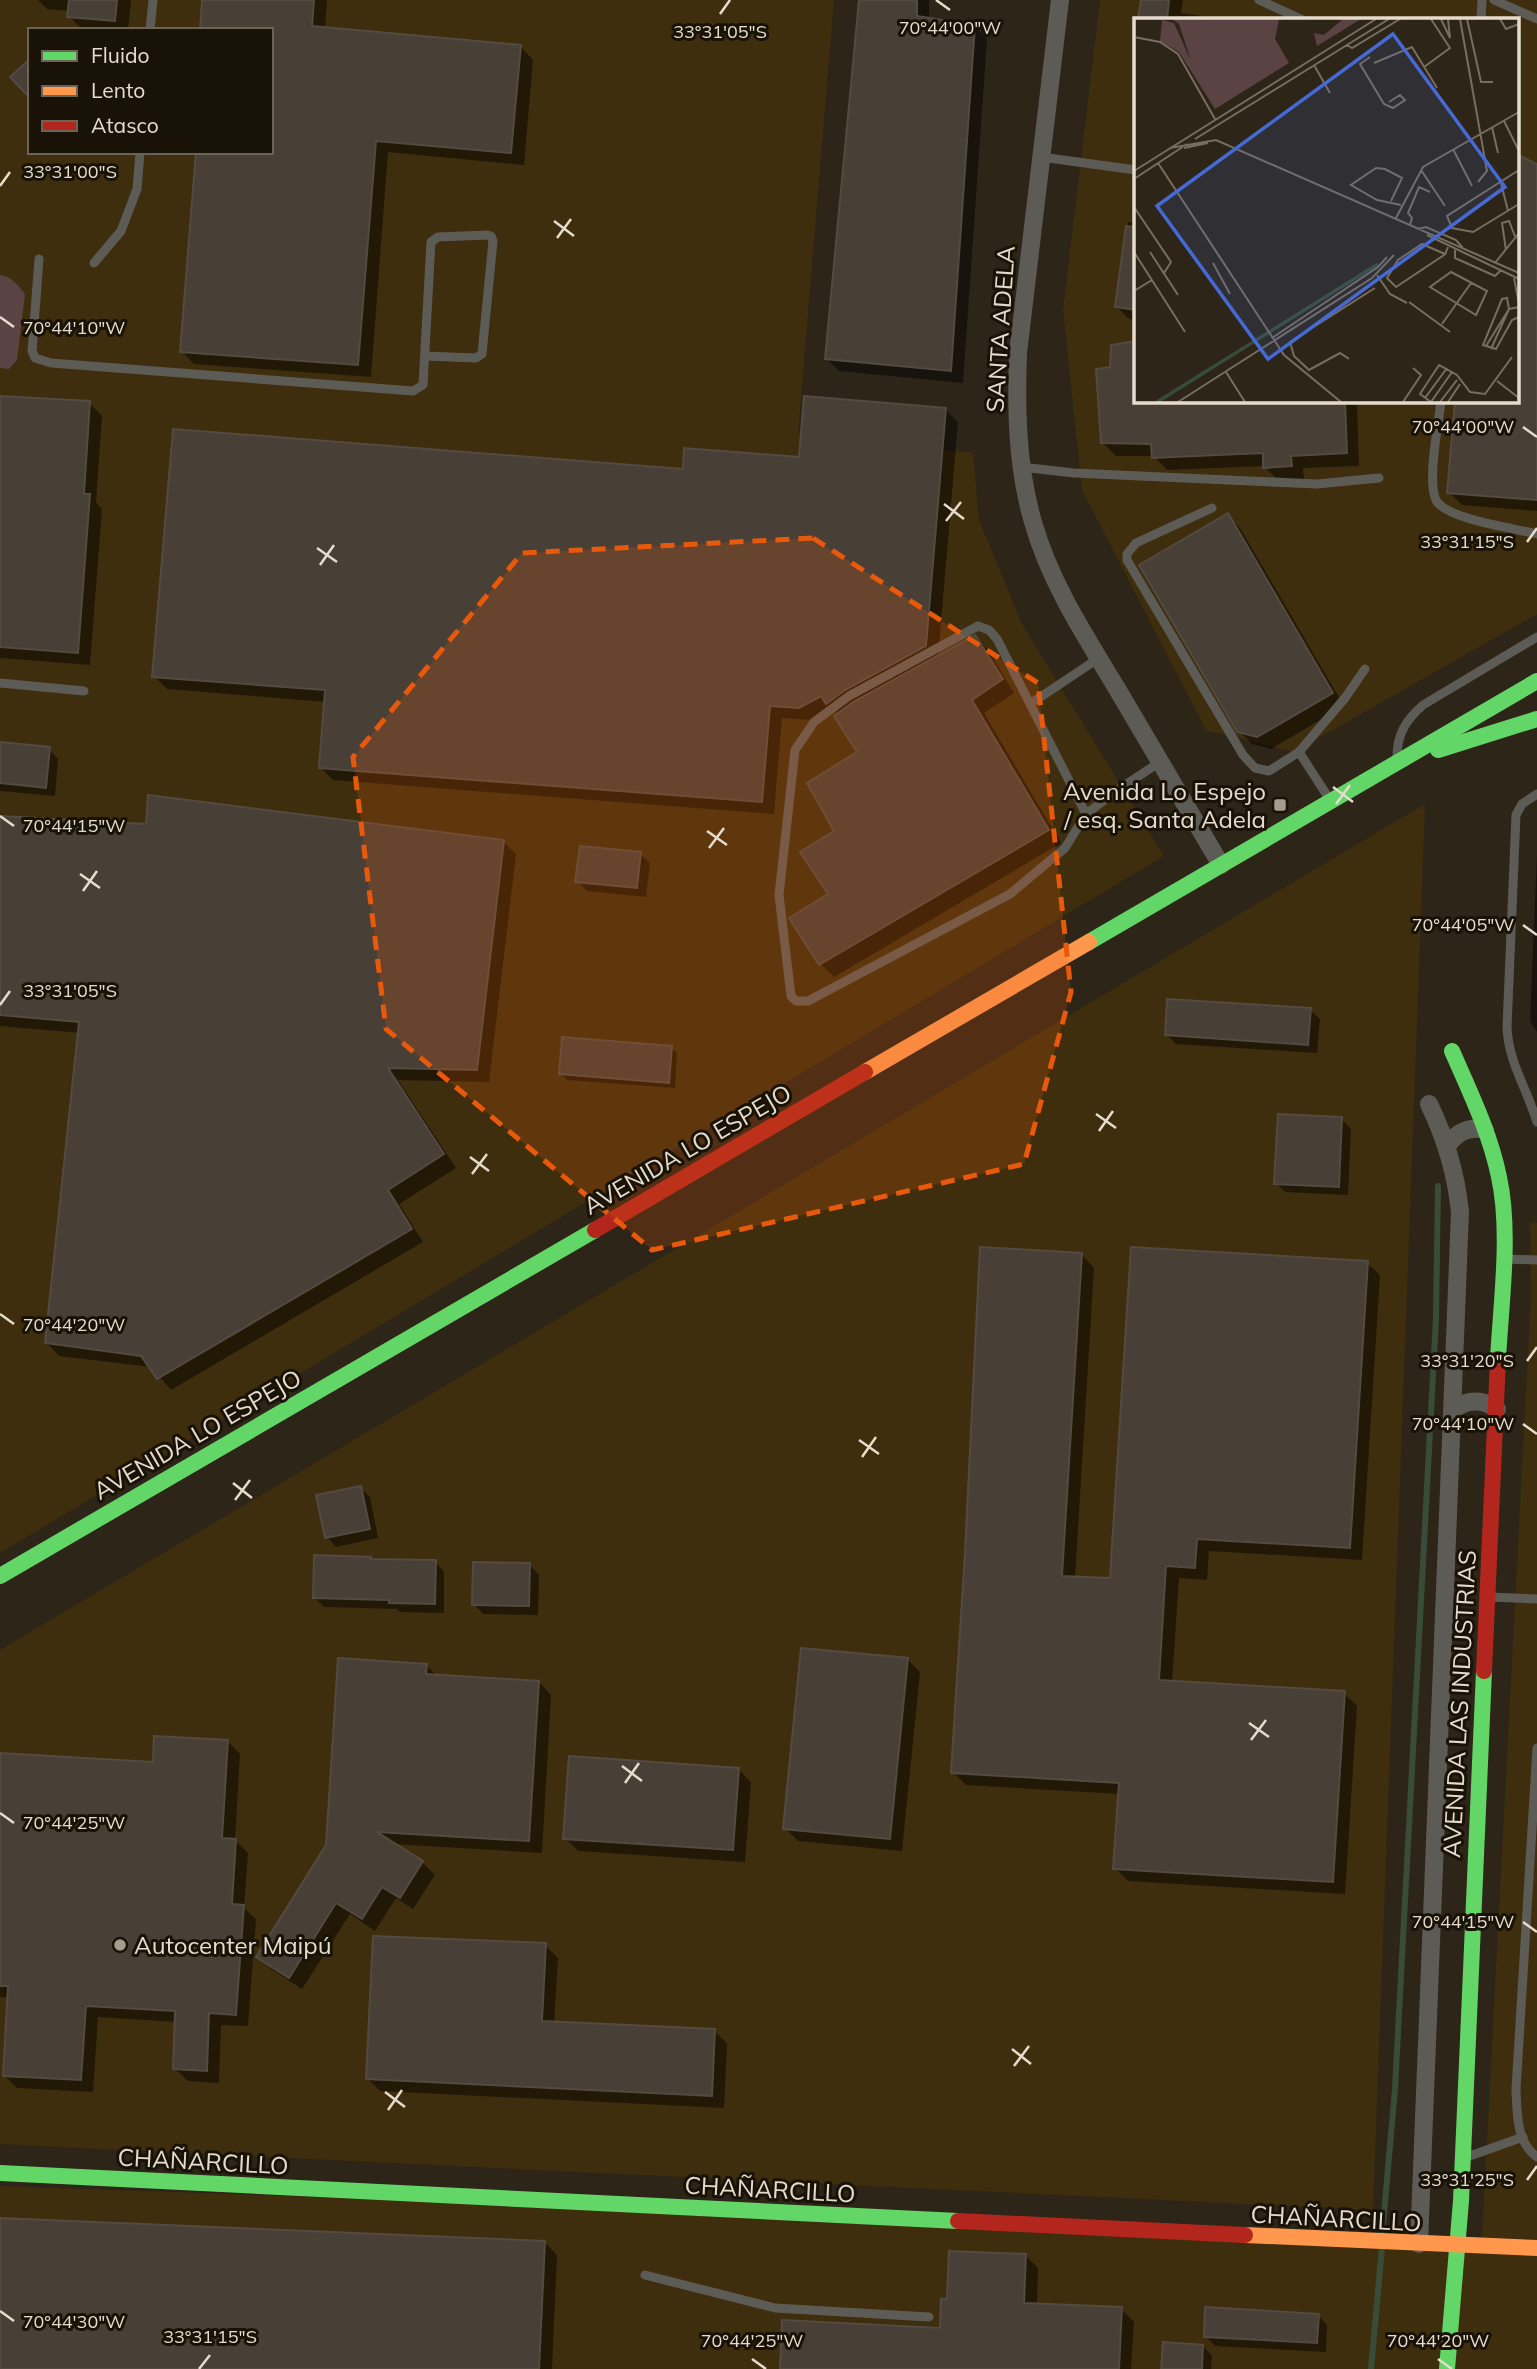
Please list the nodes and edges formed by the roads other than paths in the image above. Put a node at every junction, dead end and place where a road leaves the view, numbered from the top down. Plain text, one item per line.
1 (153, 0) edge
2 (1060, 0) edge
3 (1259, 0) edge
4 (1482, 0) edge
5 (1494, 0) edge
6 (1299, 18) edge
7 (1481, 18) edge
8 (1537, 19) edge
9 (150, 28) edge
10 (140, 154) edge
11 (1041, 157) junction
12 (1134, 170) edge
13 (39, 259) dead end
14 (94, 263) dead end
15 (425, 356) junction
16 (1441, 402) edge
17 (1021, 467) junction
18 (1379, 478) dead end
19 (1212, 508) dead end
20 (1537, 534) edge
21 (1537, 637) edge
22 (1099, 659) junction
23 (1365, 669) dead end
24 (1537, 681) edge
25 (0, 683) edge
26 (84, 691) dead end
27 (1030, 705) junction
28 (1537, 719) edge
29 (1299, 752) junction
30 (1160, 762) junction
31 (1397, 763) junction
32 (1537, 794) edge
33 (1331, 801) junction
34 (1086, 814) junction
35 (1222, 865) junction
36 (1452, 1051) dead end
37 (1430, 1104) dead end
38 (1537, 1122) edge
39 (1485, 1130) junction
40 (1447, 1146) junction
41 (1503, 1259) junction
42 (1537, 1260) edge
43 (1454, 1409) junction
44 (1497, 1409) junction
45 (0, 1576) edge
46 (1488, 1597) junction
47 (1537, 1600) edge
48 (1537, 1748) edge
49 (1523, 2137) junction
50 (1537, 2157) edge
51 (1462, 2158) junction
52 (0, 2173) edge
53 (1419, 2244) junction
54 (1455, 2246) junction
55 (1537, 2248) edge
56 (645, 2275) dead end
57 (929, 2317) dead end
58 (1447, 2369) edge

1 - 9 lane
2 - 11 street, SANTA ADELA
3 - 6 lane
4 - 7 lane
5 - 8 lane
10 - 14 lane
11 - 12 lane
11 - 17 street, SANTA ADELA
13 - 15 lane
15 - 15 lane
16 - 20 lane
17 - 18 lane
17 - 22 street, SANTA ADELA
19 - 29 lane
21 - 31 lane
22 - 27 lane
22 - 30 street, SANTA ADELA
23 - 29 lane
24 - 31 street, AVENIDA LO ESPEJO
25 - 26 lane
27 - 34 lane
27 - 34 lane
28 - 31 street, AVENIDA LO ESPEJO
29 - 33 lane
30 - 34 lane
30 - 35 street, SANTA ADELA
31 - 33 street, AVENIDA LO ESPEJO
32 - 38 lane
33 - 35 street, AVENIDA LO ESPEJO
35 - 45 street, AVENIDA LO ESPEJO
36 - 39 street, AVENIDA LAS INDUSTRIAS
37 - 40 street, AVENIDA LAS INDUSTRIAS
39 - 40 street
39 - 41 street, AVENIDA LAS INDUSTRIAS
40 - 43 street, AVENIDA LAS INDUSTRIAS
41 - 42 lane
41 - 44 street, AVENIDA LAS INDUSTRIAS
43 - 44 street
43 - 53 street, AVENIDA LAS INDUSTRIAS
44 - 46 street, AVENIDA LAS INDUSTRIAS
46 - 47 lane
46 - 51 street, AVENIDA LAS INDUSTRIAS
48 - 49 lane
49 - 50 lane
49 - 51 lane
51 - 54 street, AVENIDA LAS INDUSTRIAS
52 - 53 street, CHAÑARCILLO
53 - 54 street, CHAÑARCILLO
54 - 55 street, CHAÑARCILLO
54 - 58 street, AVENIDA LAS INDUSTRIAS
56 - 57 lane

